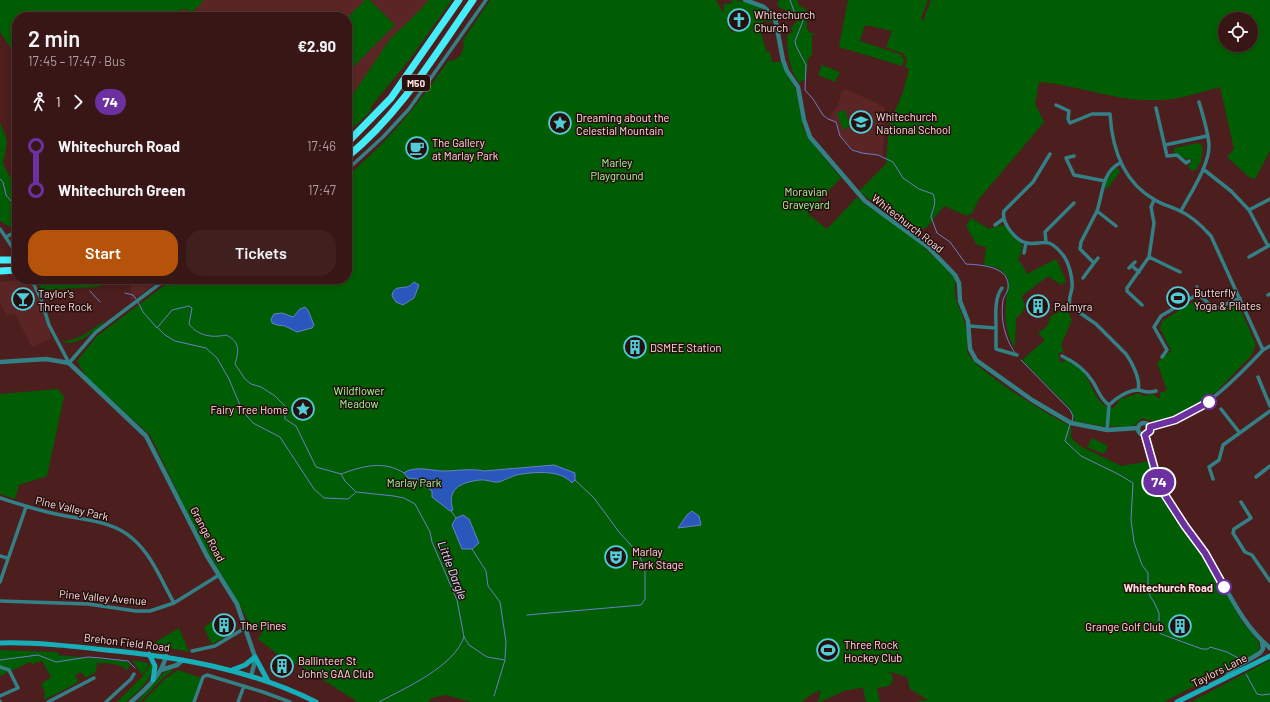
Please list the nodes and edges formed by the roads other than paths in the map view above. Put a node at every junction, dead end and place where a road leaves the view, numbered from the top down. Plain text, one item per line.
1 (459, 0) edge
2 (473, 0) edge
3 (486, 0) edge
4 (745, 0) edge
5 (1199, 102) dead end
6 (1056, 105) dead end
7 (1156, 108) dead end
8 (1207, 136) junction
9 (352, 138) edge
10 (1165, 145) junction
11 (352, 152) edge
12 (1050, 154) dead end
13 (1074, 156) dead end
14 (1189, 161) dead end
15 (1120, 163) junction
16 (352, 166) edge
17 (1203, 169) junction
18 (1104, 181) junction
19 (1270, 199) edge
20 (1154, 200) junction
21 (1074, 203) dead end
22 (1249, 210) junction
23 (1097, 211) junction
24 (1181, 211) junction
25 (1003, 220) junction
26 (995, 225) dead end
27 (1116, 226) dead end
28 (0, 229) edge
29 (12, 234) edge
30 (6, 237) junction
31 (1046, 242) junction
32 (1026, 243) junction
33 (12, 246) edge
34 (1269, 246) edge
35 (1024, 253) dead end
36 (1149, 257) junction
37 (1249, 257) dead end
38 (1098, 258) dead end
39 (0, 260) edge
40 (12, 260) edge
41 (1094, 263) junction
42 (1132, 266) dead end
43 (12, 270) edge
44 (0, 271) edge
45 (1138, 272) junction
46 (1180, 272) dead end
47 (1083, 278) dead end
48 (34, 284) edge
49 (159, 284) edge
50 (1197, 287) dead end
51 (1002, 288) dead end
52 (1198, 294) junction
53 (1240, 298) junction
54 (1142, 305) dead end
55 (969, 326) junction
56 (996, 328) junction
57 (1270, 346) edge
58 (1263, 350) junction
59 (1017, 355) dead end
60 (1062, 356) dead end
61 (1162, 357) dead end
62 (0, 362) edge
63 (69, 363) junction
64 (1258, 377) dead end
65 (1138, 390) junction
66 (1156, 391) dead end
67 (1109, 405) junction
68 (1270, 406) edge
69 (1221, 409) dead end
70 (1270, 411) edge
71 (1150, 427) junction
72 (1138, 428) junction
73 (1107, 430) junction
74 (1239, 432) junction
75 (1145, 435) junction
76 (1270, 466) edge
77 (1256, 477) dead end
78 (1213, 479) dead end
79 (0, 498) edge
80 (1241, 502) dead end
81 (26, 507) junction
82 (0, 556) edge
83 (8, 558) junction
84 (219, 576) junction
85 (1270, 580) edge
86 (0, 582) edge
87 (0, 601) edge
88 (174, 603) junction
89 (244, 628) junction
90 (1261, 640) junction
91 (0, 643) edge
92 (1270, 648) edge
93 (192, 652) dead end
94 (149, 654) junction
95 (166, 656) junction
96 (1270, 656) edge
97 (254, 657) junction
98 (183, 660) junction
99 (0, 667) edge
100 (230, 670) junction
101 (160, 671) junction
102 (134, 674) dead end
103 (251, 676) junction
104 (94, 678) dead end
105 (1225, 678) junction
106 (153, 680) junction
107 (268, 681) junction
108 (244, 686) junction
109 (0, 696) edge
110 (57, 697) junction
111 (283, 700) edge
112 (48, 702) edge
113 (60, 702) edge
114 (106, 702) edge
115 (131, 702) edge
116 (194, 702) edge
117 (238, 702) edge
118 (290, 702) edge
119 (316, 702) edge
120 (1177, 702) edge

1 - 9 highway, M50
2 - 11 highway, M50
3 - 16 street
4 - 55 street, Whitechurch Road
5 - 8 street
6 - 15 street
7 - 10 street
8 - 10 street
8 - 17 street
10 - 14 street
12 - 25 street
13 - 18 street
15 - 18 street
15 - 20 street
17 - 22 street
17 - 24 street
18 - 23 street
19 - 22 street
20 - 24 street
20 - 36 street
21 - 31 street
22 - 34 street
23 - 27 street
23 - 41 street
24 - 53 street
25 - 26 street
25 - 32 street
28 - 30 street
29 - 30 street
30 - 33 street
31 - 32 street
31 - 65 street
32 - 35 street
34 - 37 street
36 - 45 street
36 - 46 street
38 - 41 street
39 - 40 highway
41 - 47 street
42 - 45 street
43 - 44 highway
45 - 54 street
48 - 63 street
49 - 63 street
50 - 52 street
51 - 56 street
52 - 53 street
52 - 61 street
53 - 58 street
55 - 56 street
55 - 73 street, Whitechurch Road
56 - 59 street
57 - 58 street
58 - 71 street
60 - 67 street
62 - 63 street
63 - 84 street, Grange Road
64 - 68 street
65 - 66 street
65 - 67 street
67 - 73 street
69 - 74 street
70 - 74 street
71 - 72 street, Whitechurch Road
71 - 75 street
72 - 73 street, Whitechurch Road
72 - 75 street
74 - 78 street
75 - 90 street
76 - 77 street
79 - 81 street, Pine Valley Park
80 - 85 street
81 - 83 street
81 - 88 street, Pine Valley Park
82 - 83 street
83 - 86 street
84 - 88 street, Pine Valley Avenue
84 - 89 street, Grange Road
87 - 88 street, Pine Valley Avenue
89 - 93 street
89 - 97 street, Grange Road
90 - 92 street
90 - 105 street
91 - 94 main road, Brehon Field Road
94 - 95 main road, Brehon Field Road
94 - 106 main road
95 - 98 main road, Brehon Field Road
95 - 101 street
96 - 105 main road, Taylors Lane
97 - 100 main road
97 - 103 street, Grange Road
97 - 107 main road
98 - 100 main road, Brehon Field Road
98 - 101 street
99 - 109 street
100 - 103 main road, Brehon Field Road
101 - 106 street
102 - 114 street
103 - 107 main road
104 - 110 street
105 - 120 main road, Taylors Lane
106 - 115 street
107 - 119 main road
108 - 111 street
108 - 116 street
108 - 117 street
110 - 112 street
110 - 113 street
111 - 118 street

